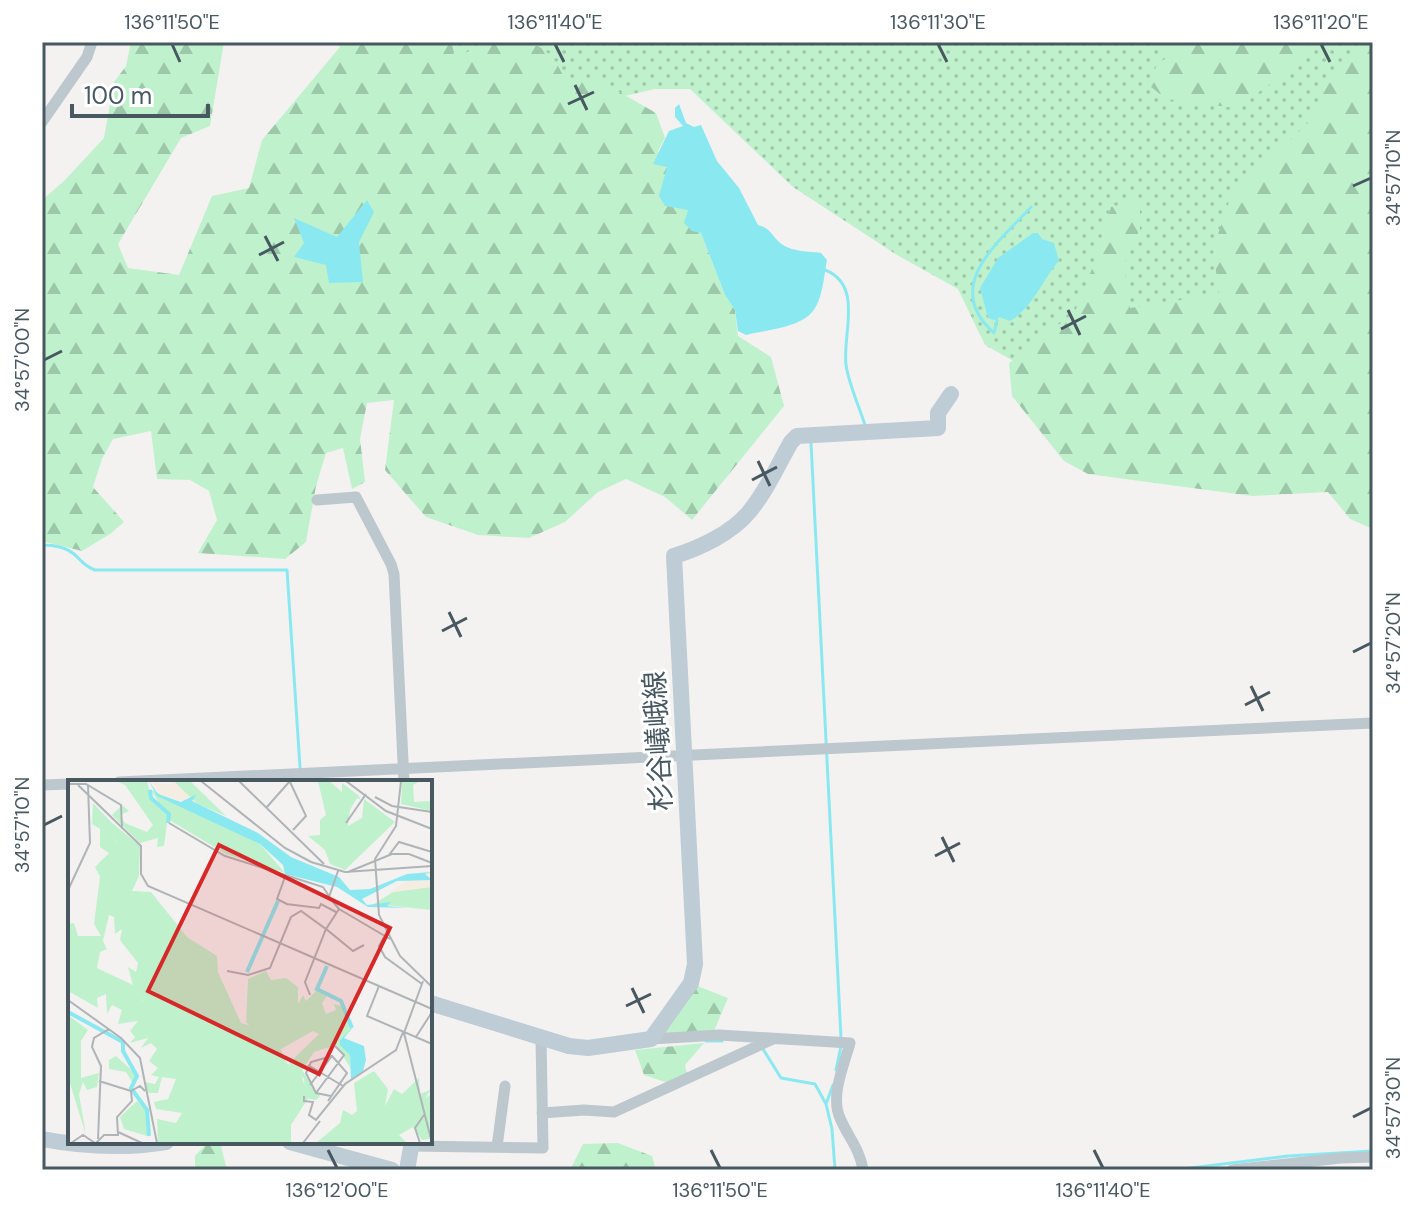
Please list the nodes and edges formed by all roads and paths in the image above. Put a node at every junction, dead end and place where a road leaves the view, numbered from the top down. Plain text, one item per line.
1 (92, 42) edge
2 (42, 122) edge
3 (951, 394) dead end
4 (317, 500) dead end
5 (1373, 723) edge
6 (685, 755) junction
7 (403, 767) junction
8 (157, 780) edge
9 (404, 780) edge
10 (68, 784) edge
11 (42, 785) edge
12 (432, 1004) edge
13 (776, 1037) junction
14 (541, 1039) junction
15 (651, 1039) junction
16 (505, 1086) dead end
17 (542, 1113) junction
18 (42, 1139) edge
19 (68, 1144) edge
20 (69, 1144) edge
21 (143, 1144) edge
22 (297, 1144) edge
23 (412, 1144) edge
24 (497, 1147) junction
25 (1373, 1157) edge
26 (392, 1170) edge
27 (407, 1170) edge
28 (863, 1170) edge
29 (1232, 1170) edge

1 - 2 street
3 - 6 main road, 杉谷嶬峨線
4 - 7 street
5 - 6 street
6 - 7 street
6 - 15 main road, 杉谷嶬峨線
7 - 8 street
7 - 9 street
10 - 11 street
12 - 14 main road
13 - 15 street
13 - 17 street
13 - 28 street
14 - 15 main road
14 - 17 street
16 - 24 street
17 - 24 street
18 - 19 main road
20 - 21 main road
22 - 26 main road
23 - 24 street
23 - 27 main road
25 - 29 street

